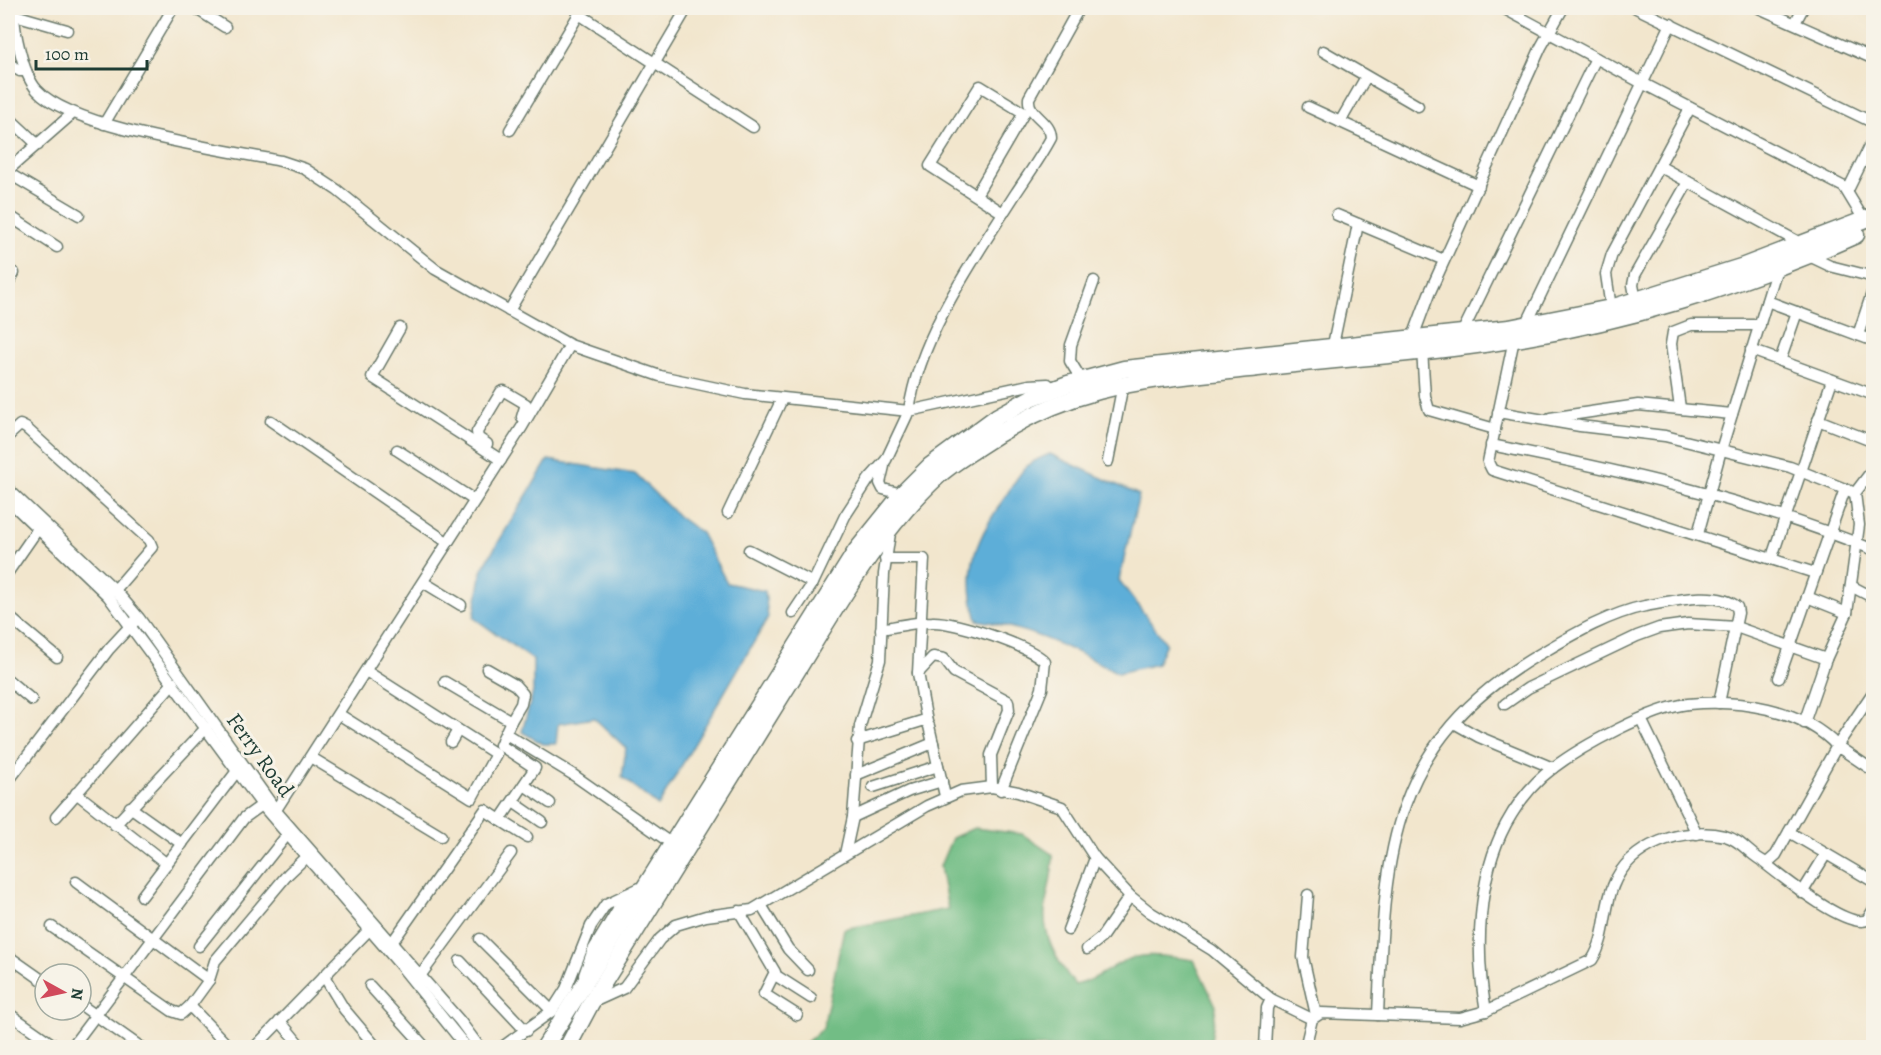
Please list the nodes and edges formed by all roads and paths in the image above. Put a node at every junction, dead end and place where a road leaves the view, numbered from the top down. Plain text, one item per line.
1 (195, 8) edge
2 (687, 8) edge
3 (1079, 8) edge
4 (1503, 8) edge
5 (1563, 8) edge
6 (1636, 8) edge
7 (1759, 8) edge
8 (1803, 8) edge
9 (167, 10) edge
10 (12, 12) edge
11 (1796, 23) junction
12 (1671, 24) junction
13 (225, 27) dead end
14 (67, 30) dead end
15 (1548, 33) junction
16 (1323, 51) dead end
17 (1596, 58) junction
18 (1874, 59) edge
19 (8, 63) edge
20 (656, 64) junction
21 (26, 71) junction
22 (1366, 77) junction
23 (1644, 84) junction
24 (1418, 106) dead end
25 (1308, 107) dead end
26 (1690, 108) junction
27 (72, 114) junction
28 (8, 117) edge
29 (1340, 122) junction
30 (1874, 123) edge
31 (104, 124) junction
32 (753, 126) dead end
33 (510, 130) dead end
34 (1874, 137) edge
35 (38, 145) junction
36 (1659, 166) junction
37 (8, 172) edge
38 (1688, 182) junction
39 (1479, 186) junction
40 (1848, 190) junction
41 (976, 195) junction
42 (1004, 213) junction
43 (8, 215) edge
44 (1338, 215) dead end
45 (79, 216) dead end
46 (1870, 221) edge
47 (1358, 224) junction
48 (57, 247) dead end
49 (1806, 250) junction
50 (1444, 260) junction
51 (1777, 268) junction
52 (14, 273) dead end
53 (1874, 277) edge
54 (1094, 281) dead end
55 (8, 284) edge
56 (1874, 287) edge
57 (1767, 300) junction
58 (1636, 301) junction
59 (1611, 308) junction
60 (509, 311) junction
61 (1797, 312) junction
62 (1526, 325) junction
63 (1761, 325) junction
64 (400, 328) dead end
65 (1462, 333) junction
66 (1857, 335) junction
67 (1514, 339) junction
68 (1874, 341) edge
69 (1418, 344) junction
70 (570, 345) junction
71 (1333, 345) junction
72 (1751, 350) junction
73 (1780, 361) junction
74 (1081, 379) junction
75 (1832, 380) junction
76 (1123, 384) junction
77 (1053, 389) junction
78 (1874, 395) edge
79 (782, 399) junction
80 (1680, 408) junction
81 (909, 411) junction
82 (1498, 412) junction
83 (1732, 414) junction
84 (524, 419) junction
85 (1541, 419) junction
86 (1818, 420) junction
87 (271, 421) dead end
88 (1494, 429) junction
89 (8, 436) edge
90 (1874, 441) edge
91 (1491, 445) junction
92 (397, 450) dead end
93 (1721, 450) junction
94 (498, 452) junction
95 (886, 460) junction
96 (1108, 461) dead end
97 (1874, 468) edge
98 (1800, 471) junction
99 (8, 489) edge
100 (1850, 491) junction
101 (1708, 492) junction
102 (902, 494) junction
103 (8, 500) edge
104 (474, 500) junction
105 (728, 513) dead end
106 (1785, 516) junction
107 (40, 525) junction
108 (891, 528) junction
109 (1830, 532) junction
110 (1698, 534) junction
111 (447, 542) junction
112 (1857, 543) junction
113 (749, 550) dead end
114 (1874, 550) edge
115 (1772, 557) junction
116 (885, 559) junction
117 (8, 572) edge
118 (1815, 573) junction
119 (423, 582) junction
120 (813, 583) junction
121 (1851, 586) junction
122 (115, 590) junction
123 (1807, 597) junction
124 (1874, 598) edge
125 (461, 606) dead end
126 (793, 613) dead end
127 (1847, 613) junction
128 (8, 616) edge
129 (135, 621) junction
130 (920, 625) junction
131 (1736, 627) junction
132 (881, 629) junction
133 (1790, 646) junction
134 (57, 657) dead end
135 (1826, 659) junction
136 (487, 669) dead end
137 (366, 671) junction
138 (918, 673) junction
139 (1779, 678) dead end
140 (8, 680) edge
141 (445, 682) dead end
142 (173, 683) junction
143 (1874, 691) edge
144 (32, 700) dead end
145 (1719, 703) junction
146 (1505, 704) dead end
147 (340, 715) junction
148 (1641, 719) junction
149 (511, 721) junction
150 (927, 722) junction
151 (1454, 723) junction
152 (1804, 723) junction
153 (206, 728) junction
154 (458, 730) junction
155 (506, 734) junction
156 (857, 741) junction
157 (452, 742) dead end
158 (933, 743) junction
159 (1837, 746) junction
160 (498, 749) junction
161 (312, 758) junction
162 (938, 766) junction
163 (1553, 768) junction
164 (237, 771) junction
165 (1874, 771) edge
166 (856, 775) junction
167 (9, 780) edge
168 (942, 781) junction
169 (524, 785) junction
170 (873, 787) dead end
171 (997, 788) junction
172 (76, 793) junction
173 (945, 796) junction
174 (513, 802) junction
175 (550, 803) dead end
176 (262, 805) junction
177 (130, 807) junction
178 (274, 814) junction
179 (56, 817) dead end
180 (853, 817) junction
181 (500, 820) junction
182 (542, 822) dead end
183 (114, 825) junction
184 (1789, 832) junction
185 (1697, 834) junction
186 (287, 835) junction
187 (441, 836) dead end
188 (527, 837) dead end
189 (182, 844) junction
190 (672, 844) junction
191 (511, 853) dead end
192 (845, 854) junction
193 (1826, 854) junction
194 (311, 857) junction
195 (1095, 858) junction
196 (1763, 861) junction
197 (167, 864) junction
198 (76, 882) dead end
199 (1874, 882) edge
200 (646, 885) junction
201 (628, 892) junction
202 (1802, 893) junction
203 (1308, 895) dead end
204 (142, 896) dead end
205 (1130, 896) junction
206 (761, 905) junction
207 (1874, 909) edge
208 (739, 911) junction
209 (52, 927) dead end
210 (369, 930) junction
211 (1068, 930) dead end
212 (153, 936) junction
213 (480, 939) dead end
214 (199, 946) dead end
215 (389, 946) junction
216 (1087, 949) dead end
217 (9, 960) edge
218 (460, 961) dead end
219 (808, 970) dead end
220 (33, 975) edge
221 (775, 975) junction
222 (124, 976) junction
223 (324, 976) junction
224 (420, 976) junction
225 (209, 980) junction
226 (370, 986) dead end
227 (811, 998) dead end
228 (1271, 999) junction
229 (585, 1000) junction
230 (190, 1006) junction
231 (552, 1011) junction
232 (1486, 1011) junction
233 (8, 1013) edge
234 (95, 1015) junction
235 (796, 1015) dead end
236 (1378, 1015) junction
237 (1314, 1017) junction
238 (280, 1021) junction
239 (457, 1024) junction
240 (526, 1031) junction
241 (58, 1047) edge
242 (71, 1047) edge
243 (142, 1047) edge
244 (231, 1047) edge
245 (254, 1047) edge
246 (302, 1047) edge
247 (377, 1047) edge
248 (426, 1047) edge
249 (467, 1047) edge
250 (480, 1047) edge
251 (501, 1047) edge
252 (544, 1047) edge
253 (567, 1047) edge
254 (1265, 1047) edge
255 (1305, 1047) edge

1 - 13 street
2 - 20 street
3 - 42 street
4 - 15 street
5 - 15 street
6 - 12 street
7 - 11 street
8 - 11 street
9 - 31 street
10 - 14 street
10 - 21 street
11 - 18 street
12 - 23 street
12 - 30 street
15 - 17 street
15 - 39 street
16 - 22 street
17 - 23 street
17 - 65 street
19 - 21 street
20 - 32 street
20 - 33 street
20 - 60 street
21 - 27 street
22 - 24 street
22 - 29 street
23 - 26 street
23 - 62 street
25 - 29 street
26 - 36 street
26 - 40 street
27 - 31 street
27 - 35 street
28 - 35 street
29 - 39 street
31 - 60 street
34 - 40 street
35 - 37 street
36 - 38 street
36 - 59 street
37 - 45 street
38 - 49 street
38 - 58 street
39 - 50 street
40 - 46 street
41 - 41 street
41 - 42 street
42 - 81 street
43 - 48 street
44 - 47 street
46 - 49 highway
47 - 50 street
47 - 71 street
49 - 51 highway
49 - 53 street
49 - 58 highway
50 - 69 street
51 - 57 street
51 - 67 highway
52 - 55 street
54 - 74 street
56 - 66 street
57 - 61 street
57 - 63 street
58 - 59 highway
59 - 62 highway
60 - 70 street
61 - 66 street
61 - 73 street
62 - 65 highway
63 - 72 street
63 - 80 street
64 - 94 street
65 - 69 highway
66 - 68 street
67 - 69 highway
67 - 82 street
69 - 71 highway
69 - 76 highway
69 - 88 street
70 - 79 street
70 - 84 street
71 - 74 highway
72 - 73 street
72 - 83 street
73 - 75 street
74 - 77 highway
75 - 78 street
75 - 86 street
76 - 96 street
76 - 108 highway
77 - 81 street
77 - 102 highway
79 - 81 street
79 - 105 street
80 - 83 street
80 - 85 street
81 - 95 street
82 - 85 street
82 - 88 street
83 - 93 street
84 - 94 street
84 - 94 street
85 - 93 street
86 - 90 street
86 - 98 street
87 - 111 street
88 - 91 street
89 - 122 street
91 - 101 street
91 - 110 street
92 - 104 street
93 - 98 street
93 - 101 street
94 - 104 street
95 - 102 street
95 - 120 street
97 - 100 street
98 - 100 street
98 - 106 street
99 - 107 street, Ferry Road
100 - 109 street
100 - 112 street
101 - 106 street
101 - 110 street
102 - 190 highway
103 - 107 street, Ferry Road
104 - 111 street
106 - 109 street
106 - 115 street
107 - 117 street
107 - 122 street, Ferry Road
107 - 129 street, Ferry Road
108 - 116 street
108 - 229 highway
109 - 112 street
109 - 118 street
110 - 115 street
111 - 119 street
112 - 114 street
112 - 121 street
113 - 120 street
115 - 118 street
116 - 130 street
116 - 132 street
118 - 123 street
119 - 125 street
119 - 137 street
120 - 126 street
121 - 124 street
121 - 127 street
122 - 129 street, Ferry Road
123 - 127 street
123 - 133 street
127 - 135 street
128 - 134 street
129 - 142 street, Ferry Road
129 - 167 street
129 - 178 street, Ferry Road
130 - 132 street
130 - 138 street
130 - 171 street
131 - 133 street
131 - 145 street
131 - 146 street
131 - 151 street
132 - 156 street
133 - 135 street
133 - 139 street
135 - 152 street
136 - 149 street
137 - 147 street
137 - 154 street
138 - 150 street
138 - 171 street
140 - 144 street
141 - 149 street
142 - 153 street, Ferry Road
142 - 172 street
143 - 159 street
145 - 148 street
145 - 152 street
147 - 160 street
147 - 161 street
148 - 163 street
148 - 185 street
149 - 155 street
150 - 156 street
150 - 158 street
151 - 163 street
151 - 236 street
152 - 159 street
153 - 164 street, Ferry Road
153 - 177 street
154 - 157 street
154 - 160 street
155 - 160 street
155 - 190 street
156 - 166 street
158 - 162 street
158 - 166 street
159 - 165 street
159 - 184 street
160 - 169 street
161 - 178 street
161 - 187 street
162 - 168 street
162 - 170 street
163 - 232 street
164 - 176 street, Ferry Road
164 - 189 street
166 - 180 street
168 - 173 street
168 - 180 street
169 - 174 street
169 - 175 street
171 - 173 street
171 - 195 street
172 - 179 street
172 - 183 street
173 - 192 street
174 - 181 street
174 - 182 street
176 - 178 street, Ferry Road
176 - 212 street
177 - 183 street
177 - 189 street
178 - 186 street, Ferry Road
178 - 194 street, Ferry Road
180 - 192 street
181 - 188 street
181 - 215 street
183 - 197 street
184 - 193 street
184 - 196 street
185 - 196 street
185 - 232 street
186 - 194 street, Ferry Road
186 - 214 street
189 - 197 street
190 - 200 highway
191 - 224 street
192 - 206 street
193 - 199 street
193 - 202 street
194 - 210 street, Ferry Road
194 - 215 street, Ferry Road
194 - 225 street
195 - 205 street
195 - 211 street
196 - 202 street
197 - 204 street
198 - 212 street
200 - 201 street
200 - 229 highway
201 - 229 street
201 - 231 street
202 - 207 street
203 - 237 street
205 - 216 street
205 - 228 street
206 - 208 street
206 - 219 street
208 - 221 street
208 - 229 street
209 - 222 street
210 - 215 street, Ferry Road
210 - 223 street
212 - 222 street
212 - 225 street
213 - 231 street
215 - 224 street, Ferry Road
215 - 239 street, Ferry Road
217 - 220 street
218 - 240 street
221 - 227 street
221 - 235 street
222 - 230 street
222 - 234 street
223 - 238 street
223 - 247 street
224 - 239 street, Ferry Road
225 - 230 street
226 - 248 street
228 - 237 street
228 - 254 street
229 - 252 highway
229 - 253 highway
230 - 244 street
231 - 240 street
232 - 236 street
233 - 241 street
234 - 242 street
234 - 243 street
236 - 237 street
237 - 255 street
238 - 245 street
238 - 246 street
239 - 249 street, Ferry Road
239 - 250 street, Ferry Road
240 - 251 street

